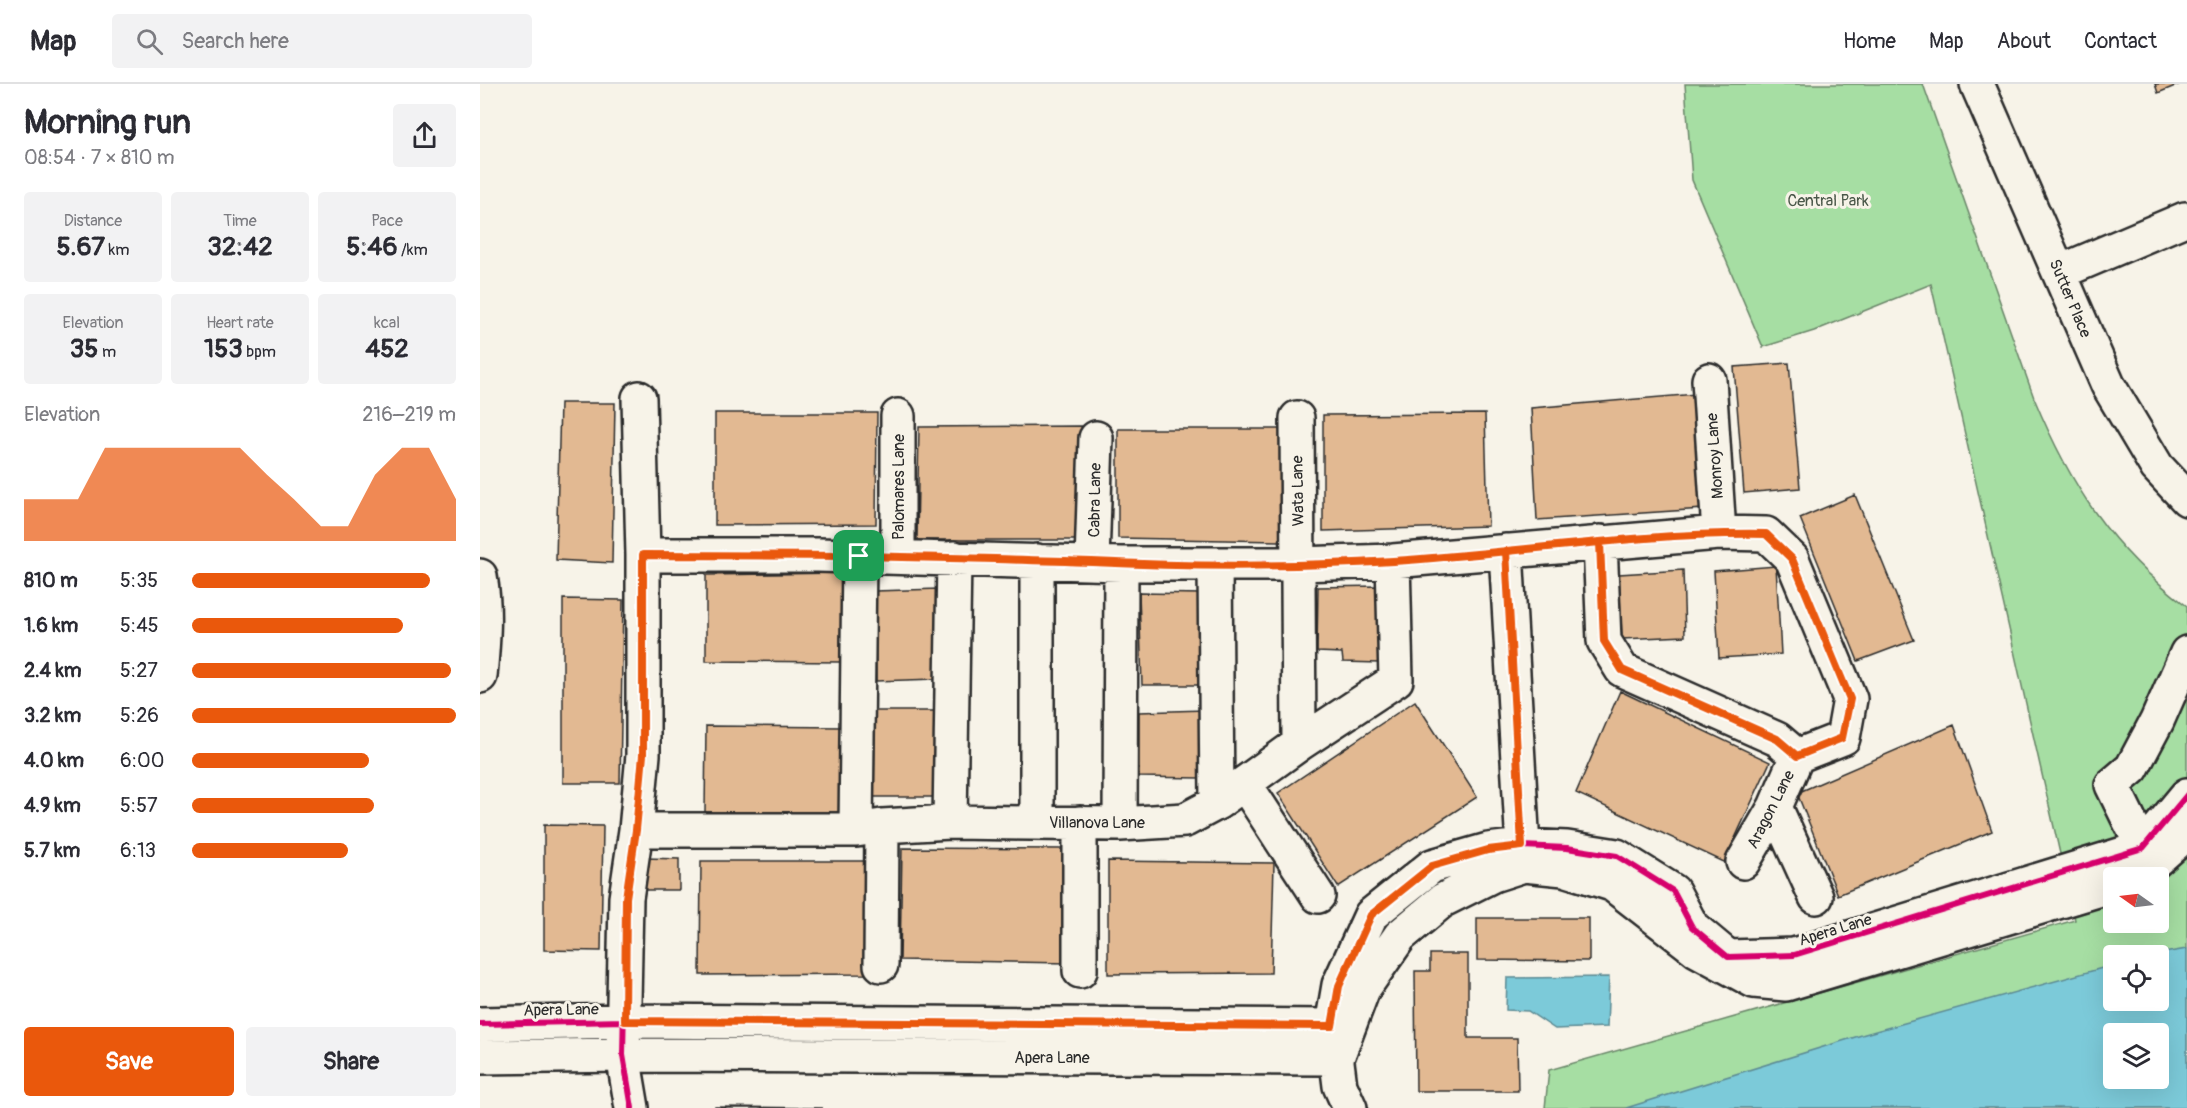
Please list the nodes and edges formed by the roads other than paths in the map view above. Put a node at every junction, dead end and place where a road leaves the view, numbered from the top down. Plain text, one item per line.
1 (1977, 84) edge
2 (2185, 219) dead end
3 (2060, 272) junction
4 (1709, 380) dead end
5 (639, 398) dead end
6 (898, 416) dead end
7 (1297, 418) dead end
8 (1096, 438) dead end
9 (2187, 499) edge
10 (1719, 533) junction
11 (1600, 542) junction
12 (1506, 551) junction
13 (643, 555) junction
14 (859, 556) junction
15 (897, 557) junction
16 (954, 558) junction
17 (1037, 561) junction
18 (1393, 561) junction
19 (1107, 563) junction
20 (1298, 564) junction
21 (1215, 565) junction
22 (480, 576) edge
23 (2187, 653) edge
24 (480, 676) edge
25 (1299, 744) junction
26 (1797, 756) junction
27 (1245, 784) junction
28 (2187, 795) edge
29 (1217, 803) junction
30 (1775, 807) junction
31 (950, 822) junction
32 (1037, 822) junction
33 (1080, 823) junction
34 (1120, 824) junction
35 (869, 828) junction
36 (636, 830) junction
37 (2187, 833) edge
38 (1523, 856) junction
39 (1743, 862) dead end
40 (2144, 862) edge
41 (2103, 888) edge
42 (1318, 896) dead end
43 (1816, 897) dead end
44 (881, 965) dead end
45 (1080, 971) dead end
46 (625, 1021) junction
47 (480, 1024) edge
48 (1332, 1026) junction
49 (623, 1055) junction
50 (480, 1057) edge
51 (1336, 1058) junction
52 (632, 1108) edge
53 (1350, 1108) edge

1 - 3 street, Sutter Place
2 - 3 street
3 - 9 street, Sutter Place
4 - 10 street, Monroy Lane
5 - 13 street
6 - 15 street, Palomares Lane
7 - 20 street, Wata Lane
8 - 19 street, Cabra Lane
10 - 11 street, Palomares Lane
10 - 26 street, Aragon Lane
11 - 12 street, Palomares Lane
11 - 26 street, Aragon Lane
12 - 18 street, Palomares Lane
12 - 38 street
13 - 14 street, Palomares Lane
13 - 36 street
14 - 15 street, Palomares Lane
14 - 35 street
15 - 16 street, Palomares Lane
16 - 17 street, Palomares Lane
16 - 31 street
17 - 19 street, Palomares Lane
17 - 32 street
18 - 20 street, Palomares Lane
18 - 25 street, Villanova Lane
19 - 21 street, Palomares Lane
19 - 34 street, Cabra Lane
20 - 21 street, Palomares Lane
20 - 25 street, Wata Lane
21 - 29 street
22 - 24 street
23 - 40 street
25 - 27 street, Villanova Lane
26 - 30 street, Aragon Lane
27 - 29 street, Villanova Lane
27 - 42 street
28 - 40 street
29 - 34 street, Villanova Lane
30 - 39 street, Aragon Lane
30 - 43 street
31 - 32 street, Villanova Lane
31 - 35 street, Villanova Lane
32 - 33 street, Villanova Lane
33 - 34 street, Villanova Lane
33 - 45 street
35 - 36 street, Villanova Lane
35 - 44 street
36 - 46 street
37 - 40 street, Apera Lane
38 - 40 street, Apera Lane
38 - 41 street, Apera Lane
38 - 48 street, Apera Lane
38 - 51 street, Apera Lane
46 - 47 street, Apera Lane
46 - 48 street, Apera Lane
46 - 49 street
48 - 51 street, Apera Lane
49 - 50 street, Apera Lane
49 - 51 street, Apera Lane
49 - 52 street
51 - 53 street

